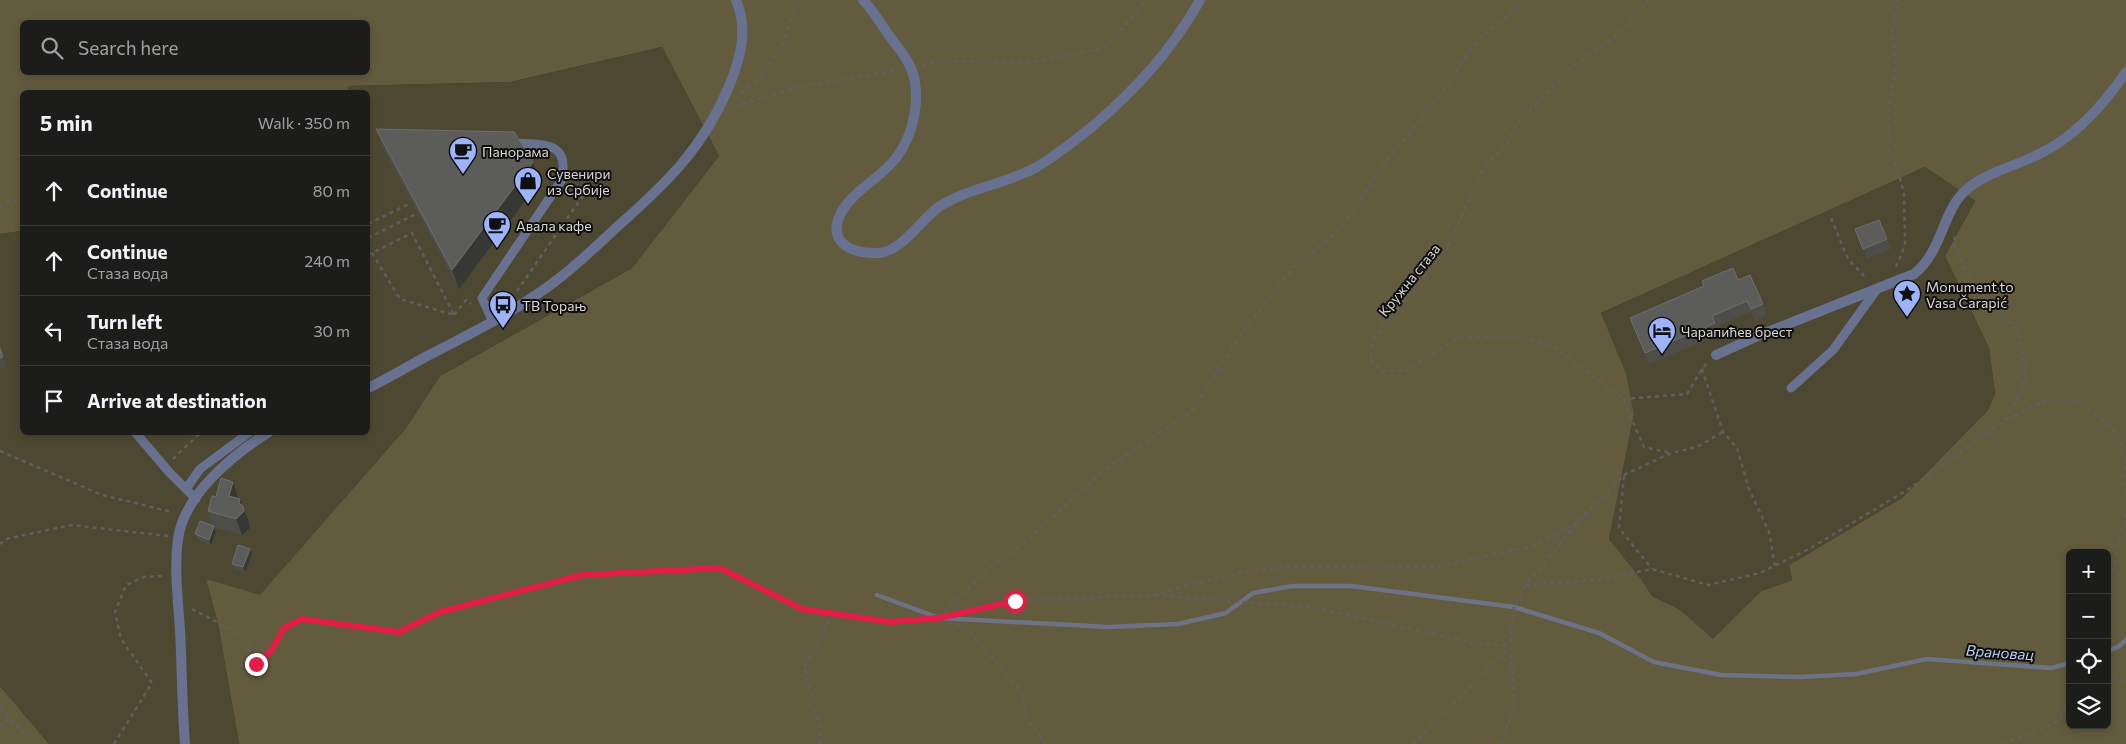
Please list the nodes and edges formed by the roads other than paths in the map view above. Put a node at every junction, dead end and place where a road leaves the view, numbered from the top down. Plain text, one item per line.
1 (736, 0) edge
2 (863, 0) edge
3 (1200, 0) edge
4 (2126, 72) edge
5 (502, 142) edge
6 (1877, 289) junction
7 (493, 322) junction
8 (1716, 355) dead end
9 (370, 387) edge
10 (1791, 388) dead end
11 (138, 435) edge
12 (246, 435) edge
13 (265, 435) edge
14 (186, 489) junction
15 (196, 499) junction
16 (185, 744) edge

1 - 7 street
2 - 3 street
4 - 6 street
5 - 7 lane
6 - 8 street
6 - 10 lane
7 - 9 street
11 - 14 lane
12 - 14 lane
13 - 15 street
14 - 15 lane
15 - 16 street

